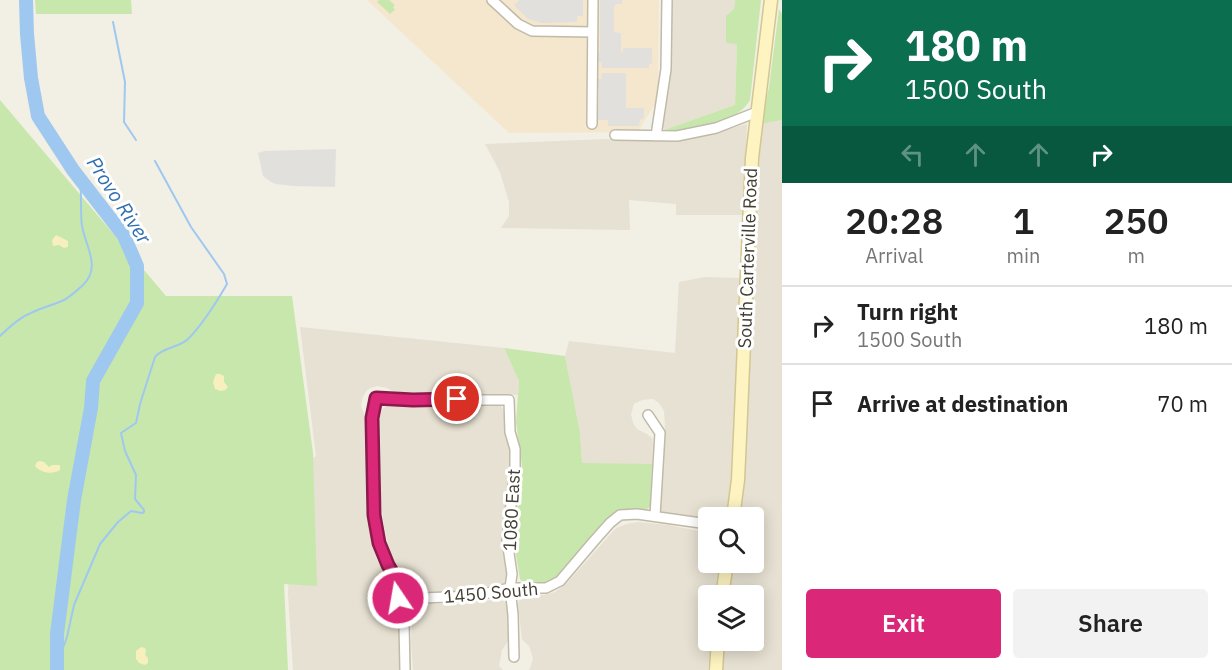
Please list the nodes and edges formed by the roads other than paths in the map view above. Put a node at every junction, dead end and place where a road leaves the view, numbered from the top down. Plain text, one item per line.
1 (492, 0) edge
2 (593, 0) edge
3 (667, 0) edge
4 (771, 0) edge
5 (593, 33) junction
6 (757, 112) junction
7 (592, 124) dead end
8 (615, 135) dead end
9 (656, 136) junction
10 (648, 415) dead end
11 (734, 507) edge
12 (655, 516) junction
13 (698, 522) edge
14 (510, 588) junction
15 (402, 589) junction
16 (422, 598) junction
17 (407, 609) junction
18 (717, 651) edge
19 (514, 657) dead end
20 (405, 670) edge
21 (716, 670) edge

1 - 5 street
2 - 5 street
3 - 9 street
4 - 6 street, South Carterville Road
5 - 7 street
6 - 9 street
6 - 11 street, South Carterville Road
8 - 9 street
10 - 12 street
12 - 13 street, 1450 South
12 - 14 street, 1450 South
14 - 15 street, 1080 East
14 - 16 street, 1450 South
14 - 19 street, 1080 East
15 - 16 street
15 - 17 street
16 - 17 street
17 - 20 street
18 - 21 street

